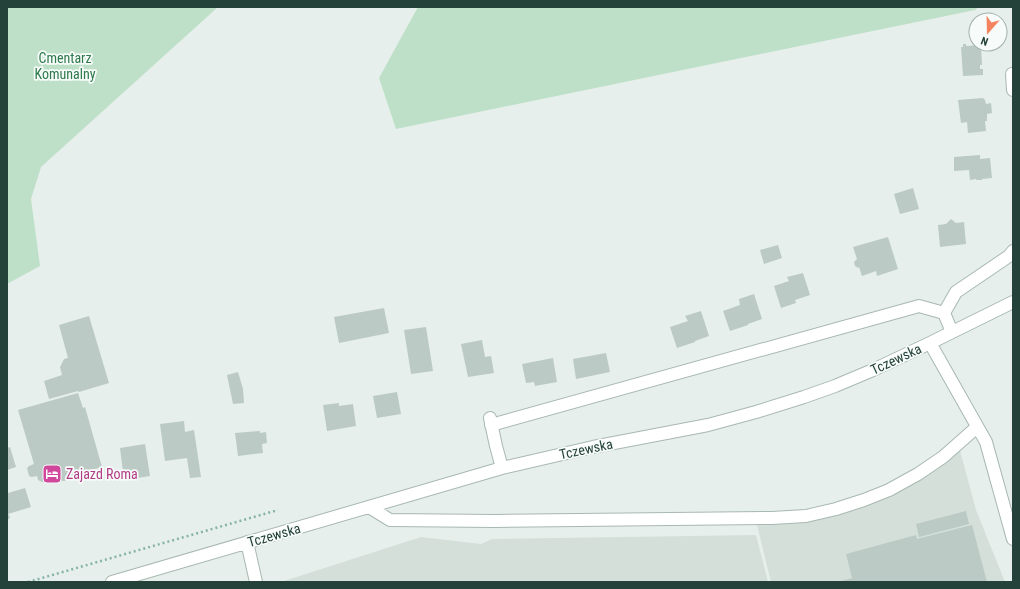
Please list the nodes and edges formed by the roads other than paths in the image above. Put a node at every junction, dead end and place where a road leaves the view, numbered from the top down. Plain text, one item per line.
1 (1012, 74) dead end
2 (1013, 90) edge
3 (1013, 251) edge
4 (1013, 302) edge
5 (944, 313) junction
6 (952, 332) junction
7 (930, 343) junction
8 (977, 427) junction
9 (502, 468) junction
10 (369, 507) junction
11 (1013, 538) edge
12 (247, 542) junction
13 (112, 582) edge
14 (256, 582) edge

1 - 2 street
3 - 5 street
4 - 6 street, Tczewska
5 - 6 street
5 - 9 street
6 - 7 street, Tczewska
7 - 8 street
7 - 9 street, Tczewska
8 - 10 street
8 - 11 street
9 - 10 street, Tczewska
10 - 12 street, Tczewska
12 - 13 street, Tczewska
12 - 14 street

